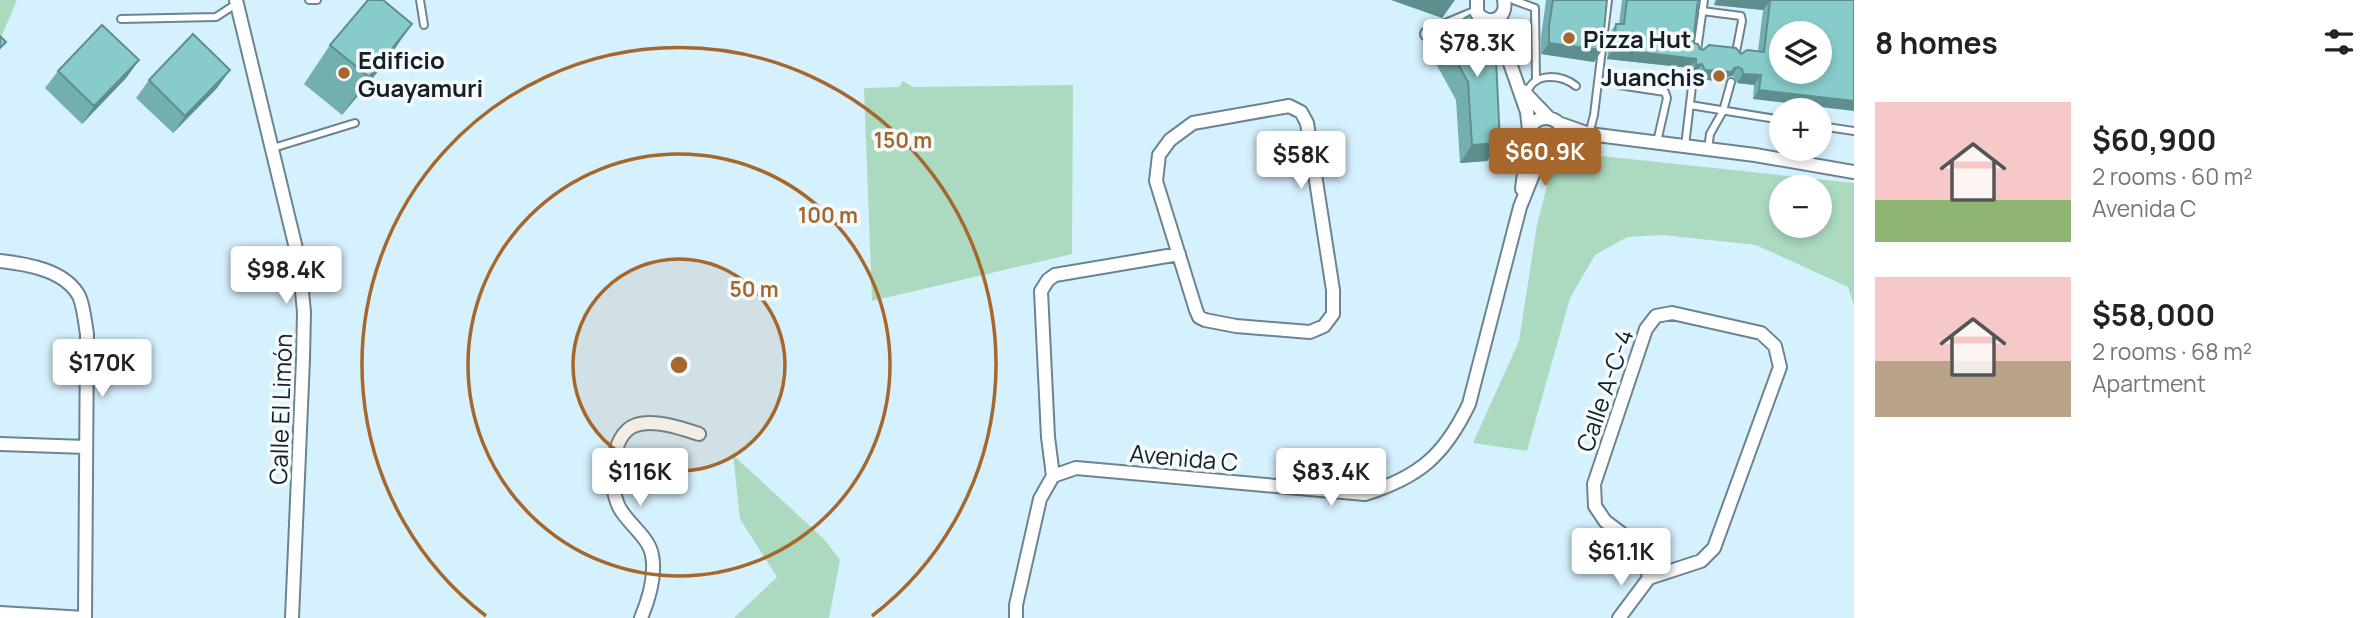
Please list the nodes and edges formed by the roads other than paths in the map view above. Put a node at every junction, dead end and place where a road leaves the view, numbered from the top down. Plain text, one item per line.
1 (309, 0) edge
2 (317, 0) edge
3 (420, 0) edge
4 (1504, 0) edge
5 (1513, 0) edge
6 (1608, 0) edge
7 (1703, 0) edge
8 (236, 2) edge
9 (1477, 6) edge
10 (1702, 11) junction
11 (121, 19) dead end
12 (1495, 20) junction
13 (425, 25) dead end
14 (1427, 34) dead end
15 (1697, 54) edge
16 (1735, 58) edge
17 (1693, 78) dead end
18 (1536, 81) junction
19 (1731, 82) edge
20 (1619, 85) dead end
21 (1576, 86) dead end
22 (1522, 90) junction
23 (1690, 105) junction
24 (1723, 111) junction
25 (1769, 118) edge
26 (1553, 121) junction
27 (355, 123) dead end
28 (1832, 128) edge
29 (1854, 131) edge
30 (1590, 134) junction
31 (1529, 135) junction
32 (1657, 142) junction
33 (1563, 144) junction
34 (1685, 146) junction
35 (273, 148) junction
36 (1708, 149) junction
37 (1549, 155) junction
38 (1854, 172) edge
39 (1520, 207) junction
40 (1179, 254) junction
41 (0, 261) edge
42 (699, 434) dead end
43 (0, 444) edge
44 (86, 447) junction
45 (1053, 476) junction
46 (1649, 578) junction
47 (0, 613) edge
48 (85, 618) edge
49 (292, 618) edge
50 (641, 618) edge
51 (1016, 618) edge
52 (1619, 618) edge

1 - 2 lane
3 - 13 lane
4 - 12 street
5 - 18 lane
6 - 30 lane
7 - 10 lane
8 - 11 lane
8 - 35 street, Calle El Limón
9 - 12 street
9 - 14 street
10 - 15 lane
10 - 16 lane
12 - 22 street, Avenida C
17 - 23 lane
18 - 21 lane
18 - 22 lane
19 - 24 lane
20 - 32 lane
22 - 26 street, Avenida C
22 - 31 street, Avenida C
23 - 24 lane
23 - 34 lane
24 - 25 lane
24 - 36 lane
26 - 30 street, Avenida C
26 - 31 street
26 - 33 street
27 - 35 lane
28 - 29 lane
30 - 32 street, Avenida C
30 - 33 street, Avenida C
31 - 37 street
31 - 39 street, Avenida C
32 - 34 street, Avenida C
33 - 37 street, Avenida C
34 - 36 street, Avenida C
35 - 49 street, Calle El Limón
36 - 38 street, Avenida C
37 - 39 street, Avenida C
39 - 45 street, Avenida C
40 - 40 street
40 - 45 street
41 - 44 street
42 - 50 street
43 - 44 street
44 - 48 street
45 - 51 street
46 - 46 street, Calle A-C-4
46 - 52 street
47 - 48 street

